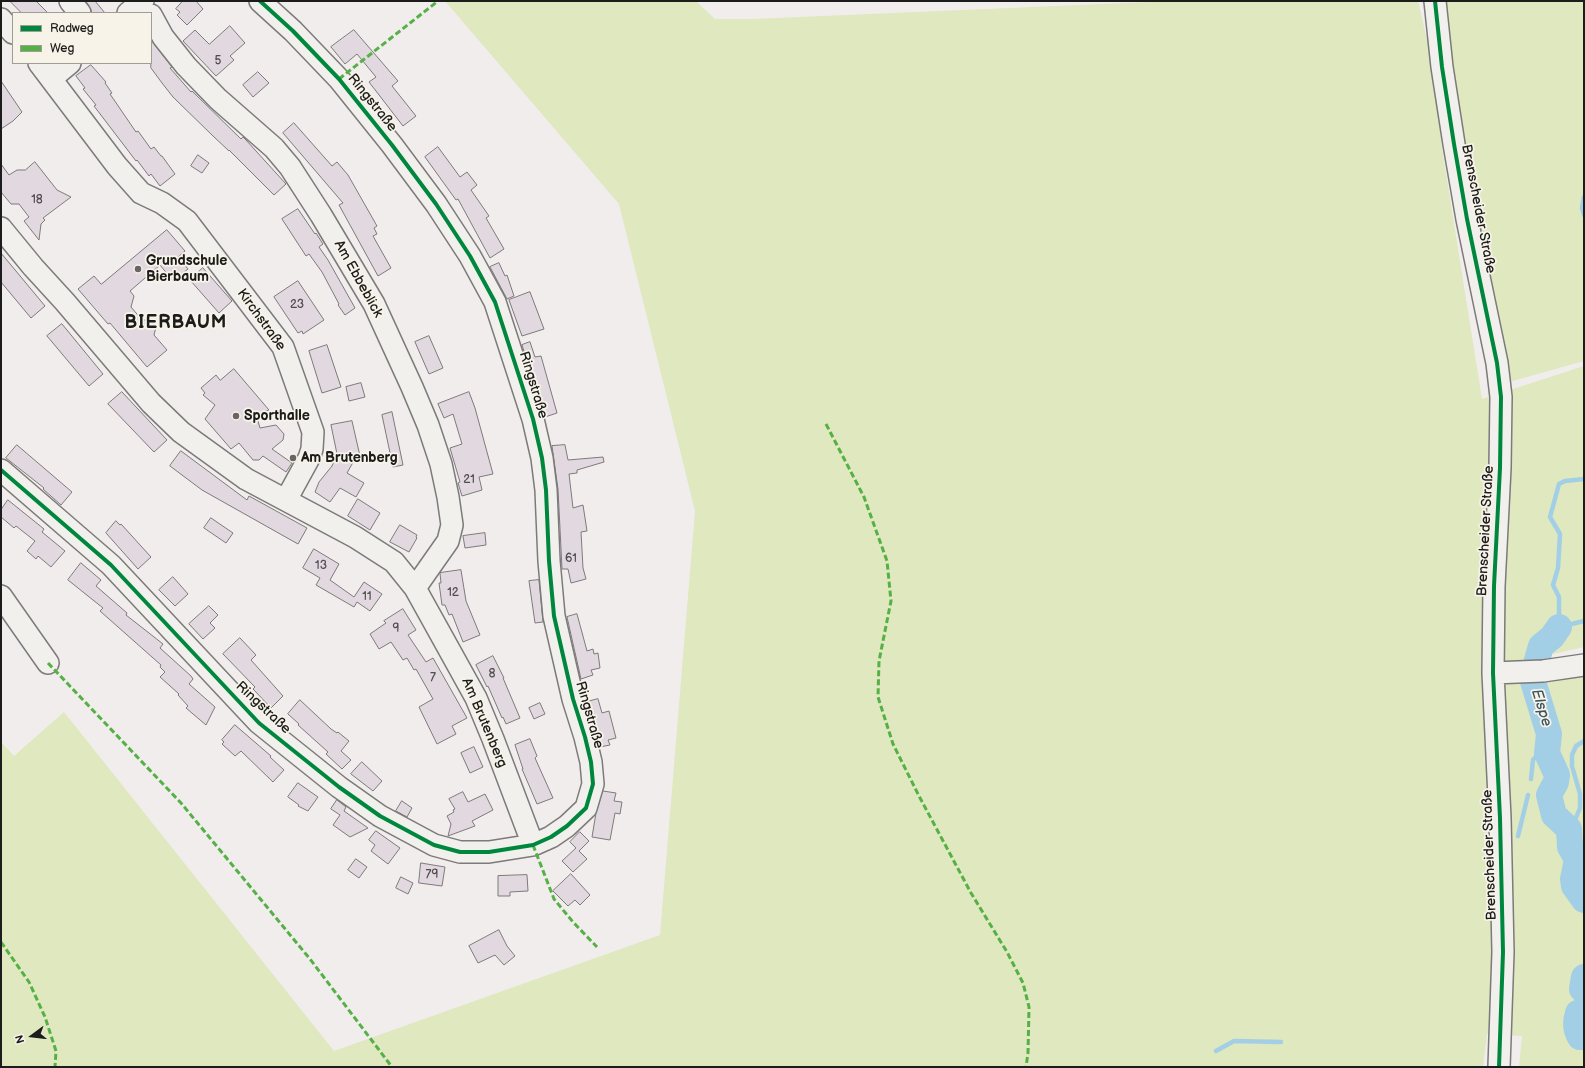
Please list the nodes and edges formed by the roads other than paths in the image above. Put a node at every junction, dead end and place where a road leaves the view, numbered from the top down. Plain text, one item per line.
1 (70, 1) edge
2 (143, 1) edge
3 (260, 1) edge
4 (1435, 1) edge
5 (79, 12) edge
6 (129, 12) edge
7 (149, 12) edge
8 (152, 18) edge
9 (1, 19) edge
10 (12, 32) edge
11 (67, 64) edge
12 (45, 71) edge
13 (1, 228) edge
14 (1, 470) edge
15 (286, 500) junction
16 (415, 588) junction
17 (1, 596) edge
18 (48, 663) dead end
19 (1584, 664) edge
20 (1493, 673) junction
21 (533, 845) junction
22 (1499, 1067) edge

1 - 5 street
2 - 6 street
2 - 7 street, Am Ebbeblick
3 - 21 street, Ringstraße
4 - 20 street, Brenscheider Straße
8 - 16 street, Am Ebbeblick
9 - 10 street
11 - 12 street
12 - 15 street, Kirchstraße
13 - 15 street, Am Brutenberg
14 - 21 street, Ringstraße
15 - 16 street, Am Brutenberg
16 - 21 street, Am Brutenberg
17 - 18 street
19 - 20 street
20 - 22 street, Brenscheider Straße

